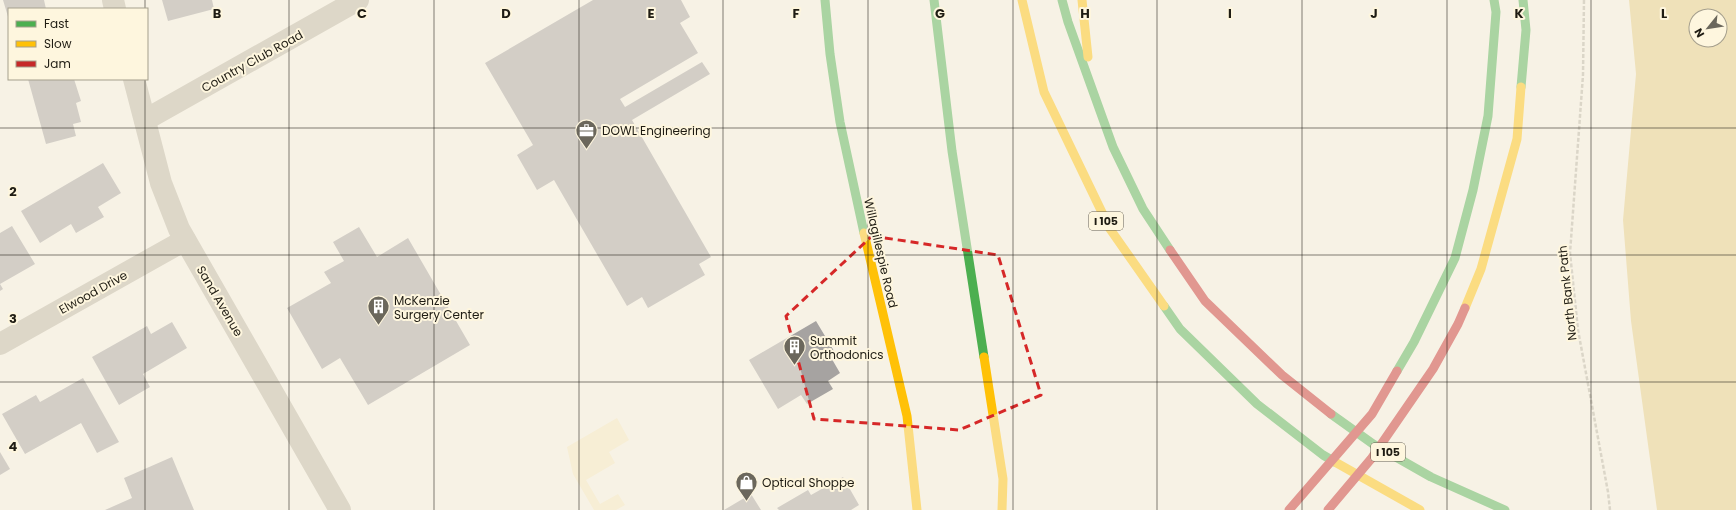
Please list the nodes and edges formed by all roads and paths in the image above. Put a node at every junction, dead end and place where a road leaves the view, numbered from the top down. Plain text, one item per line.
1 (358, 0) edge
2 (824, 0) edge
3 (934, 0) edge
4 (1022, 0) edge
5 (1062, 0) edge
6 (1082, 0) edge
7 (1494, 0) edge
8 (1523, 0) edge
9 (1584, 0) edge
10 (134, 80) edge
11 (1091, 88) junction
12 (145, 120) junction
13 (185, 240) junction
14 (0, 344) edge
15 (340, 510) edge
16 (917, 510) edge
17 (1002, 510) edge
18 (1289, 510) edge
19 (1328, 510) edge
20 (1420, 510) edge
21 (1505, 510) edge
22 (1610, 510) edge

1 - 12 street, Country Club Road
2 - 16 main road, Willagillespie Road
3 - 17 main road
4 - 20 main road, I 105
5 - 11 main road, I 105
6 - 11 main road
7 - 18 main road
8 - 19 main road
9 - 22 path, North Bank Path
10 - 12 street, Sand Avenue
11 - 21 main road, I 105
12 - 13 street, Sand Avenue
13 - 14 street, Elwood Drive
13 - 15 street, Sand Avenue

